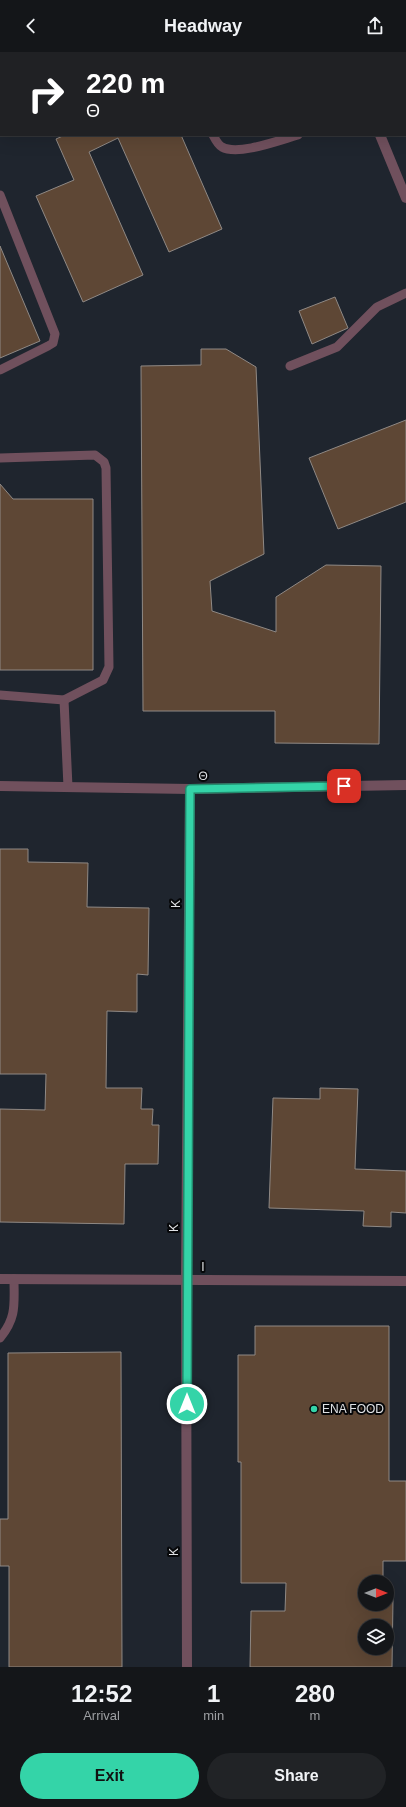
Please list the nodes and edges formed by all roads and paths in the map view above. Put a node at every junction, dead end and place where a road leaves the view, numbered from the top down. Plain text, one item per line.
1 (214, 136) edge
2 (295, 136) edge
3 (380, 136) edge
4 (0, 195) edge
5 (406, 198) edge
6 (406, 293) edge
7 (290, 366) dead end
8 (0, 370) edge
9 (0, 458) edge
10 (0, 695) edge
11 (64, 700) junction
12 (406, 785) edge
13 (0, 786) edge
14 (68, 787) junction
15 (190, 789) junction
16 (0, 1279) edge
17 (14, 1279) junction
18 (186, 1280) junction
19 (406, 1281) edge
20 (0, 1338) edge
21 (187, 1667) edge

1 - 2 lane
3 - 5 street
4 - 8 lane
6 - 7 lane
9 - 11 lane
10 - 11 lane
11 - 14 lane
12 - 15 street, Θ
13 - 14 street, Θ
14 - 15 street, Θ
15 - 18 street, Κ
16 - 17 street, Ι
17 - 18 street, Ι
17 - 20 lane
18 - 19 street, Ι
18 - 21 street, Κ

